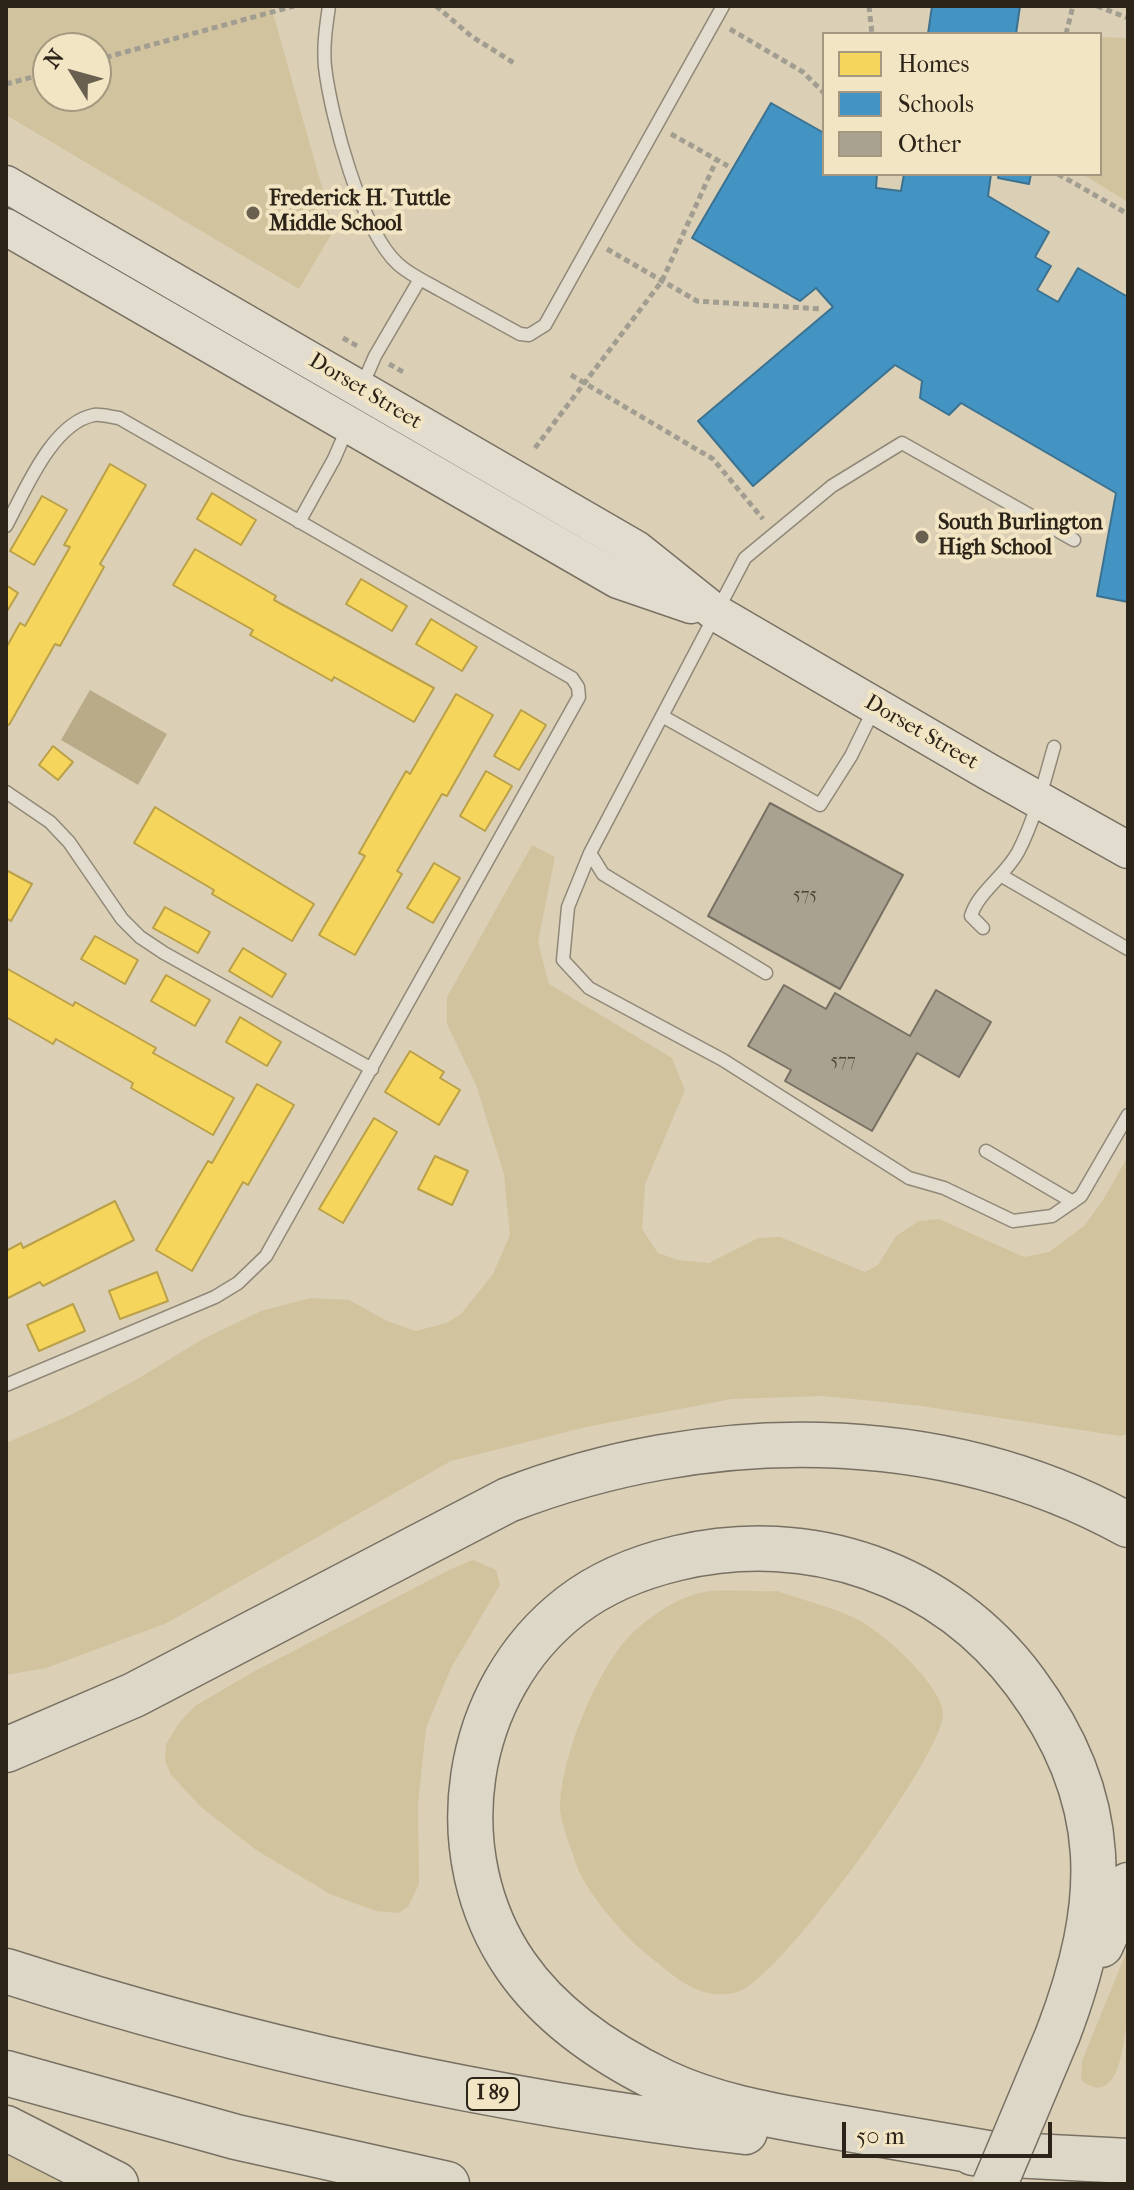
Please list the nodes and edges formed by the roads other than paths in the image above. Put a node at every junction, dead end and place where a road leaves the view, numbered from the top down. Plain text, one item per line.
1 (329, 6) edge
2 (723, 6) edge
3 (6, 184) edge
4 (6, 227) edge
5 (420, 279) junction
6 (355, 407) junction
7 (299, 522) junction
8 (6, 526) edge
9 (1074, 540) dead end
10 (716, 613) junction
11 (875, 706) junction
12 (662, 716) junction
13 (1054, 747) dead end
14 (6, 792) edge
15 (1039, 800) junction
16 (1128, 850) edge
17 (590, 853) junction
18 (1002, 876) junction
19 (983, 928) dead end
20 (1128, 949) edge
21 (766, 973) dead end
22 (372, 1069) junction
23 (1128, 1115) edge
24 (986, 1151) dead end
25 (1073, 1202) junction
26 (6, 1385) edge
27 (1128, 1525) edge
28 (6, 1750) edge
29 (1128, 1885) edge
30 (6, 1971) edge
31 (1058, 2034) junction
32 (6, 2073) edge
33 (6, 2128) edge
34 (1128, 2161) edge
35 (994, 2169) edge
36 (116, 2184) edge
37 (447, 2184) edge

1 - 5 lane
2 - 5 lane
3 - 6 main road, Dorset Street
4 - 6 main road, Dorset Street
5 - 6 lane
6 - 7 lane
6 - 10 main road, Dorset Street
7 - 8 lane
7 - 22 lane
9 - 10 lane
10 - 11 main road, Dorset Street
10 - 12 lane
11 - 12 lane
11 - 15 main road, Dorset Street
12 - 17 lane
13 - 15 lane
14 - 22 lane
15 - 16 main road, Dorset Street
15 - 18 lane
17 - 21 lane
17 - 25 lane
18 - 19 lane
18 - 20 lane
22 - 26 lane
23 - 25 lane
24 - 25 lane
27 - 28 highway
29 - 31 highway
30 - 35 highway, I 89
31 - 35 highway, bridge
31 - 35 highway
32 - 37 highway
33 - 36 highway
34 - 35 highway, I 89

